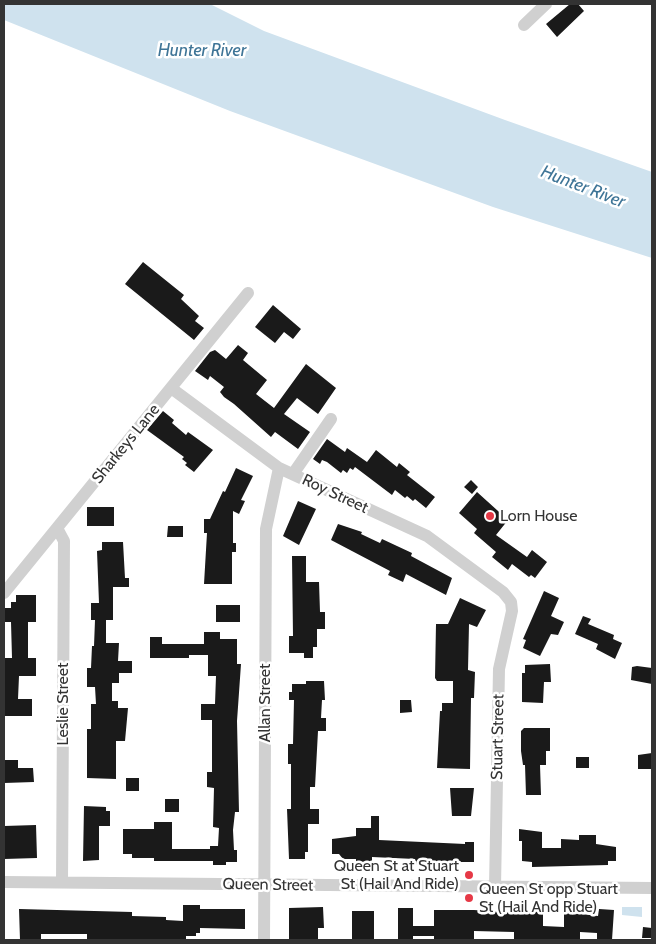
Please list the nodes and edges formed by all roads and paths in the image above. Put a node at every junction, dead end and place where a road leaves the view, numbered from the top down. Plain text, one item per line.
1 (546, 4) edge
2 (524, 25) dead end
3 (248, 294) dead end
4 (171, 388) junction
5 (331, 419) dead end
6 (279, 468) junction
7 (293, 474) junction
8 (57, 528) junction
9 (503, 592) joint
10 (4, 593) edge
11 (4, 882) edge
12 (62, 882) junction
13 (264, 886) junction
14 (495, 887) junction
15 (652, 888) edge
16 (264, 940) edge

1 - 2 street
3 - 4 street, Sharkeys Lane
4 - 6 street, Roy Street
4 - 8 street, Sharkeys Lane
5 - 7 street
6 - 7 street, Roy Street
6 - 13 street, Allan Street
7 - 9 street, Roy Street
8 - 10 street, Sharkeys Lane
8 - 12 street, Leslie Street
9 - 14 street, Stuart Street
11 - 12 street, Queen Street
12 - 13 street, Queen Street
13 - 14 street, Queen Street
13 - 16 street, Allan Street
14 - 15 street, Queen Street

